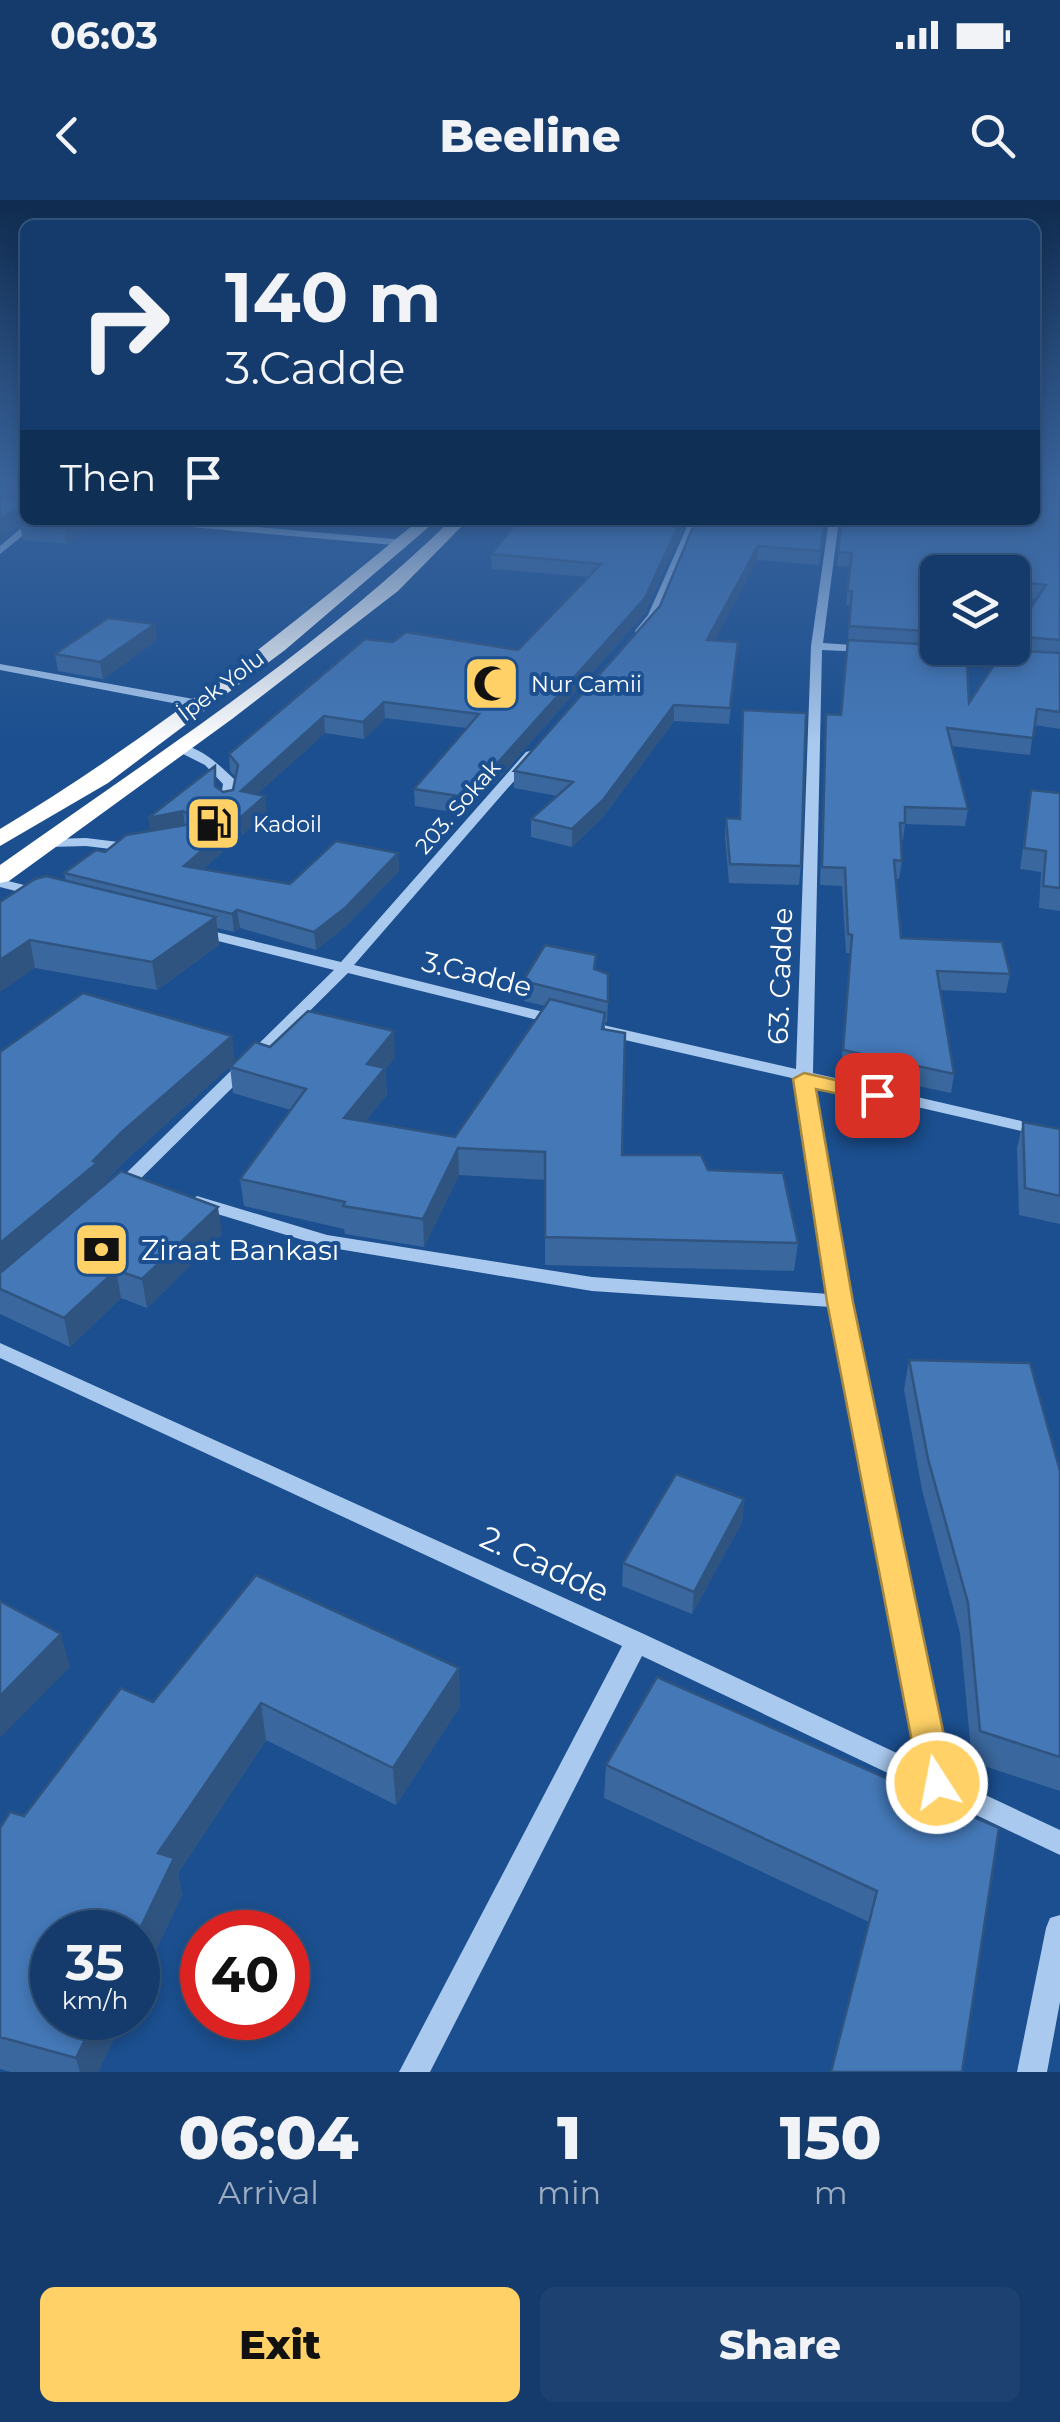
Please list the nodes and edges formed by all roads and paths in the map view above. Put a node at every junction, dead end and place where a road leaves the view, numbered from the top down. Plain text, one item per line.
1 (370, 570) edge
2 (409, 570) edge
3 (673, 570) edge
4 (827, 570) edge
5 (627, 645) edge
6 (817, 646) junction
7 (873, 650) edge
8 (1030, 660) edge
9 (1060, 662) edge
10 (0, 666) edge
11 (19, 671) junction
12 (0, 682) edge
13 (200, 704) junction
14 (180, 748) junction
15 (537, 748) edge
16 (227, 802) edge
17 (0, 839) edge
18 (50, 843) junction
19 (155, 845) edge
20 (0, 880) edge
21 (57, 898) edge
22 (172, 926) edge
23 (344, 968) junction
24 (574, 1024) edge
25 (593, 1028) edge
26 (804, 1079) junction
27 (1060, 1135) edge
28 (183, 1198) edge
29 (100, 1206) edge
30 (840, 1302) junction
31 (0, 1350) edge
32 (637, 1642) junction
33 (937, 1783) junction
34 (1060, 1842) edge
35 (1060, 1928) edge
36 (414, 2072) edge
37 (1032, 2072) edge

1 - 13 highway
2 - 14 highway, İpek Yolu
3 - 5 street
4 - 6 street, 63. Cadde
6 - 7 street
6 - 26 street, 63. Cadde
8 - 9 street
10 - 11 street
11 - 12 street
11 - 13 street
13 - 17 highway
14 - 16 street
14 - 18 highway, İpek Yolu
15 - 23 street, 203. Sokak
18 - 19 street
18 - 20 highway, İpek Yolu
20 - 21 street
22 - 23 street, 3.Cadde
23 - 24 street, 3.Cadde
23 - 29 street, 203. Sokak
25 - 26 street
26 - 27 street
26 - 30 street, 63. Cadde
28 - 30 street
30 - 33 street, 63. Cadde
31 - 32 street, 2. Cadde
32 - 33 street, 2. Cadde
32 - 36 street
33 - 34 street, 2. Cadde
35 - 37 street

